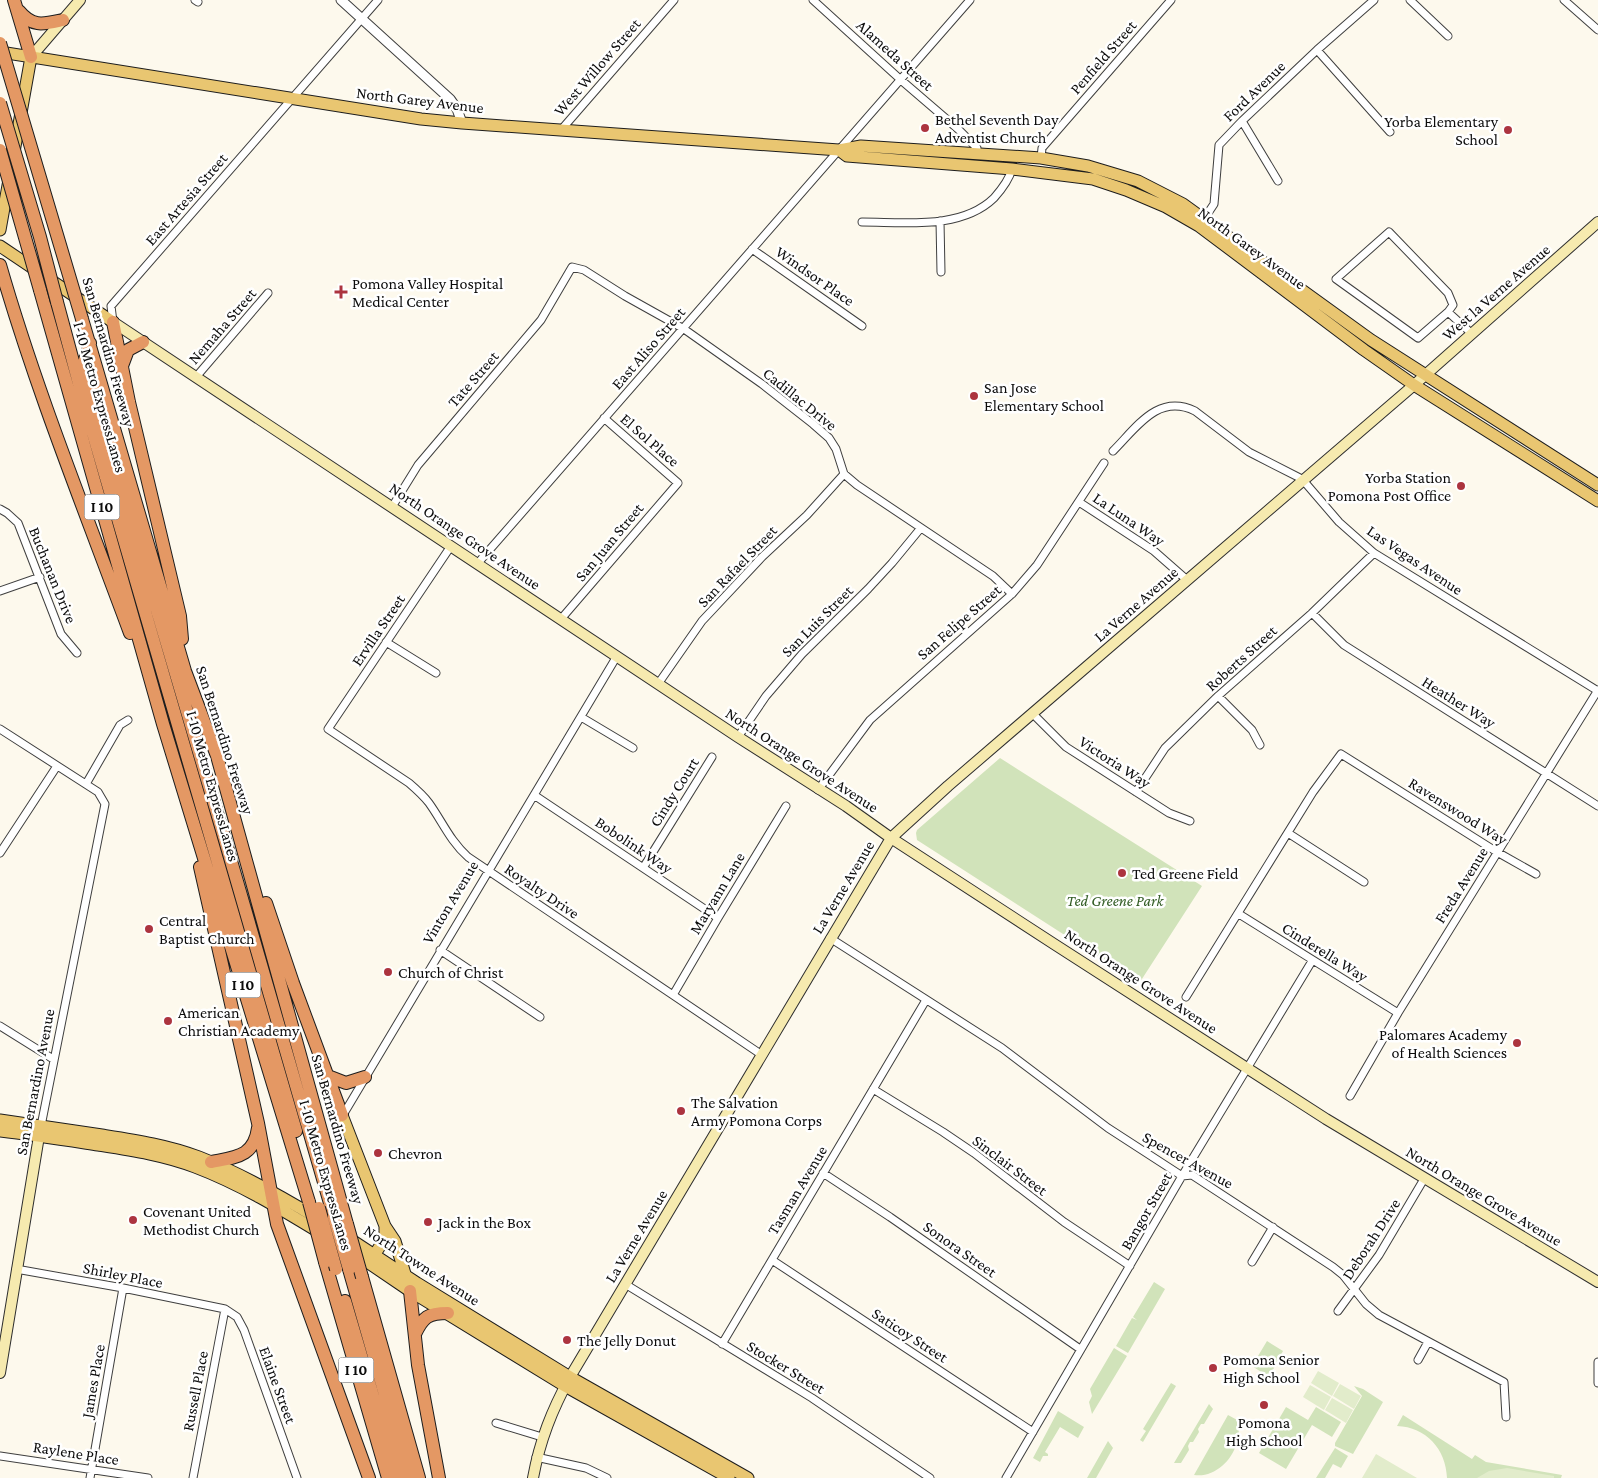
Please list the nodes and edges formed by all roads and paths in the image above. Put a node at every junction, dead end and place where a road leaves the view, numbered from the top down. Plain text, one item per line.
1 (80, 0) edge
2 (341, 0) edge
3 (378, 0) edge
4 (674, 0) edge
5 (813, 0) edge
6 (970, 0) edge
7 (1171, 0) edge
8 (1374, 0) edge
9 (1410, 0) edge
10 (1564, 0) edge
11 (15, 3) edge
12 (362, 18) junction
13 (63, 20) junction
14 (1598, 30) edge
15 (1448, 36) dead end
16 (0, 43) edge
17 (1317, 50) junction
18 (0, 52) edge
19 (32, 57) junction
20 (901, 80) junction
21 (291, 98) junction
22 (0, 103) edge
23 (1242, 121) junction
24 (462, 123) junction
25 (561, 130) junction
26 (1390, 132) dead end
27 (0, 150) edge
28 (839, 150) junction
29 (977, 152) junction
30 (1041, 158) junction
31 (1070, 163) junction
32 (1012, 169) junction
33 (1278, 181) dead end
34 (940, 221) junction
35 (862, 222) dead end
36 (1201, 223) junction
37 (1597, 224) edge
38 (0, 230) edge
39 (0, 246) edge
40 (752, 249) junction
41 (0, 265) edge
42 (572, 267) joint
43 (941, 272) dead end
44 (2, 278) edge
45 (268, 293) dead end
46 (1448, 312) junction
47 (113, 322) junction
48 (862, 326) dead end
49 (684, 329) junction
50 (1471, 333) junction
51 (143, 342) junction
52 (90, 343) junction
53 (122, 366) junction
54 (1425, 375) junction
55 (196, 377) junction
56 (1414, 385) junction
57 (604, 418) junction
58 (1113, 450) dead end
59 (1104, 464) dead end
60 (844, 474) junction
61 (1302, 479) junction
62 (678, 483) joint
63 (1598, 487) edge
64 (1581, 491) junction
65 (1598, 501) edge
66 (1079, 502) junction
67 (392, 507) junction
68 (0, 509) edge
69 (920, 529) junction
70 (451, 546) junction
71 (1374, 553) junction
72 (478, 563) junction
73 (40, 578) junction
74 (1187, 580) junction
75 (0, 591) edge
76 (1012, 594) junction
77 (1312, 613) junction
78 (561, 619) junction
79 (386, 642) junction
80 (77, 653) dead end
81 (617, 656) junction
82 (185, 671) junction
83 (436, 674) dead end
84 (658, 684) junction
85 (1598, 691) edge
86 (1218, 696) junction
87 (1033, 714) junction
88 (581, 717) junction
89 (128, 720) dead end
90 (163, 724) junction
91 (0, 729) edge
92 (328, 729) joint
93 (738, 737) junction
94 (1260, 745) dead end
95 (633, 748) dead end
96 (217, 756) junction
97 (712, 757) dead end
98 (57, 766) junction
99 (177, 767) junction
100 (1547, 774) junction
101 (86, 784) junction
102 (818, 790) junction
103 (1136, 792) junction
104 (534, 795) junction
105 (786, 806) dead end
106 (1598, 806) edge
107 (1190, 821) dead end
108 (1288, 833) junction
109 (891, 838) junction
110 (1497, 852) junction
111 (0, 853) edge
112 (643, 868) junction
113 (488, 871) junction
114 (1536, 874) dead end
115 (1364, 882) dead end
116 (1239, 914) junction
117 (718, 918) junction
118 (830, 938) junction
119 (440, 950) junction
120 (1312, 960) junction
121 (673, 995) junction
122 (1186, 997) dead end
123 (926, 1000) junction
124 (1398, 1013) junction
125 (540, 1016) dead end
126 (0, 1026) edge
127 (762, 1055) junction
128 (53, 1059) junction
129 (1247, 1067) junction
130 (328, 1076) junction
131 (365, 1078) junction
132 (873, 1088) junction
133 (1350, 1096) dead end
134 (342, 1115) junction
135 (0, 1120) edge
136 (258, 1123) junction
137 (0, 1131) edge
138 (40, 1131) junction
139 (211, 1162) junction
140 (823, 1173) junction
141 (1182, 1176) junction
142 (1424, 1179) junction
143 (272, 1198) junction
144 (314, 1205) junction
145 (385, 1226) junction
146 (1273, 1227) junction
147 (376, 1254) junction
148 (772, 1260) junction
149 (1252, 1262) dead end
150 (1130, 1266) junction
151 (374, 1267) junction
152 (16, 1269) junction
153 (342, 1269) junction
154 (406, 1276) junction
155 (1598, 1282) edge
156 (625, 1284) junction
157 (123, 1288) junction
158 (410, 1290) junction
159 (1354, 1290) junction
160 (225, 1309) junction
161 (1338, 1311) dead end
162 (448, 1314) junction
163 (415, 1334) junction
164 (1428, 1342) junction
165 (722, 1344) junction
166 (1080, 1349) junction
167 (1418, 1360) dead end
168 (1598, 1362) edge
169 (0, 1373) edge
170 (568, 1381) junction
171 (1598, 1383) edge
172 (1506, 1416) dead end
173 (496, 1424) dead end
174 (1033, 1432) junction
175 (542, 1437) junction
176 (0, 1456) edge
177 (536, 1458) junction
178 (92, 1469) junction
179 (90, 1478) edge
180 (148, 1478) edge
181 (193, 1478) edge
182 (297, 1478) edge
183 (368, 1478) edge
184 (388, 1478) edge
185 (397, 1478) edge
186 (409, 1478) edge
187 (420, 1478) edge
188 (439, 1478) edge
189 (533, 1478) edge
190 (607, 1478) edge
191 (729, 1478) edge
192 (748, 1478) edge
193 (930, 1478) edge
194 (1006, 1478) edge

1 - 13 main road
2 - 12 street
3 - 12 street, East Artesia Street
4 - 25 street, West Willow Street
5 - 20 street, Alameda Street
6 - 20 street, East Aliso Street
7 - 30 street, Penfield Street
8 - 17 street, Ford Avenue
9 - 15 street
10 - 14 street
11 - 13 highway
11 - 19 highway
12 - 21 street, East Artesia Street
12 - 24 street
13 - 19 main road
16 - 52 highway, San Bernardino Freeway / I 10, bridge
17 - 23 street, Ford Avenue
17 - 26 street
18 - 19 main road, North Garey Avenue
19 - 21 main road, North Garey Avenue
19 - 38 main road
20 - 28 street, East Aliso Street
20 - 29 street, Alameda Street
21 - 24 main road, North Garey Avenue
21 - 47 street, East Artesia Street
22 - 144 highway, I-10 Metro ExpressLanes, bridge
23 - 33 street
23 - 36 street, Ford Avenue
24 - 25 main road, North Garey Avenue
25 - 28 main road, North Garey Avenue
27 - 90 highway, I 10, bridge
28 - 29 main road, North Garey Avenue
28 - 32 main road, North Garey Avenue
28 - 40 street, East Aliso Street
29 - 30 main road, North Garey Avenue
30 - 31 main road, North Garey Avenue
31 - 32 main road
31 - 36 main road, North Garey Avenue
32 - 34 street
32 - 36 main road, North Garey Avenue
34 - 35 street
34 - 43 street
36 - 54 main road, North Garey Avenue
36 - 56 main road, North Garey Avenue
37 - 50 main road, West la Verne Avenue
39 - 47 main road, North Orange Grove Avenue
40 - 48 street, Windsor Place
40 - 49 street, East Aliso Street
41 - 44 highway
42 - 49 street, Cadillac Drive
42 - 67 street, Tate Street
44 - 90 highway
45 - 55 street, Nemaha Street
46 - 46 street
46 - 50 street
47 - 51 main road, North Orange Grove Avenue
47 - 53 highway
49 - 57 street, East Aliso Street
49 - 60 street, Cadillac Drive
50 - 54 main road, West la Verne Avenue
51 - 53 highway
51 - 55 main road, North Orange Grove Avenue
52 - 82 highway, San Bernardino Freeway / I 10
52 - 153 highway, I-10 Metro ExpressLanes, bridge
53 - 82 highway
54 - 56 main road, West la Verne Avenue
54 - 63 main road, North Garey Avenue
55 - 67 main road, North Orange Grove Avenue
56 - 61 main road, La Verne Avenue
56 - 64 main road, North Garey Avenue
57 - 62 street, El Sol Place
57 - 72 street, East Aliso Street
58 - 61 street, Las Vegas Avenue
59 - 66 street, San Felipe Street
60 - 69 street
60 - 84 street, San Rafael Street
61 - 71 street, Las Vegas Avenue
61 - 74 main road, La Verne Avenue
62 - 78 street, San Juan Street
63 - 64 main road
64 - 65 main road, North Garey Avenue
66 - 74 street, La Luna Way
66 - 76 street, San Felipe Street
67 - 70 main road, North Orange Grove Avenue
68 - 73 street, Buchanan Drive
69 - 76 street
69 - 93 street, San Luis Street
70 - 72 main road, North Orange Grove Avenue
70 - 79 street, Ervilla Street
71 - 77 street, Roberts Street
71 - 85 street, Las Vegas Avenue
72 - 78 main road, North Orange Grove Avenue
73 - 75 street
73 - 80 street, Buchanan Drive
74 - 87 main road, La Verne Avenue
76 - 102 street, San Felipe Street
77 - 86 street, Roberts Street
77 - 100 street, Heather Way
78 - 81 main road, North Orange Grove Avenue
79 - 83 street
79 - 92 street, Ervilla Street
81 - 84 main road, North Orange Grove Avenue
81 - 88 street, Vinton Avenue
82 - 96 highway, San Bernardino Freeway / I 10
84 - 93 main road, North Orange Grove Avenue
85 - 100 street, Freda Avenue
86 - 94 street
86 - 103 street, Roberts Street
87 - 103 street, Victoria Way
87 - 109 main road, La Verne Avenue
88 - 95 street
88 - 104 street, Vinton Avenue
89 - 101 street
90 - 99 highway, I 10
91 - 98 street
92 - 113 street, Royalty Drive
93 - 102 main road, North Orange Grove Avenue
96 - 130 highway
96 - 187 highway, San Bernardino Freeway / I 10, bridge
97 - 112 street, Cindy Court
98 - 101 street
98 - 111 street
99 - 136 highway
99 - 144 highway, I 10
100 - 106 street, Heather Way
100 - 110 street, Freda Avenue
101 - 128 street, San Bernardino Avenue
102 - 109 main road, North Orange Grove Avenue
103 - 107 street, Victoria Way
104 - 112 street, Bobolink Way
104 - 113 street, Vinton Avenue
105 - 117 street, Maryann Lane
108 - 110 street, Ravenswood Way
108 - 115 street
108 - 116 street
109 - 118 main road, La Verne Avenue
109 - 129 main road, North Orange Grove Avenue
110 - 114 street, Ravenswood Way
110 - 124 street, Freda Avenue
112 - 117 street, Bobolink Way
113 - 119 street, Vinton Avenue
113 - 121 street, Royalty Drive
116 - 120 street, Cinderella Way
116 - 122 street
117 - 121 street, Maryann Lane
118 - 123 street, Spencer Avenue
118 - 127 main road, La Verne Avenue
119 - 125 street
119 - 131 street, Vinton Avenue
120 - 124 street, Cinderella Way
120 - 129 street, Bangor Street
121 - 127 street, Royalty Drive
123 - 132 street, Tasman Avenue
123 - 141 street, Spencer Avenue
124 - 133 street, Freda Avenue
126 - 128 street
127 - 156 main road, La Verne Avenue
128 - 138 street, San Bernardino Avenue
129 - 141 street, Bangor Street
129 - 142 main road, North Orange Grove Avenue
130 - 131 highway
130 - 134 highway
131 - 134 street, Vinton Avenue
132 - 140 street, Tasman Avenue
132 - 150 street, Sinclair Street
134 - 145 main road
135 - 138 main road, North Towne Avenue
136 - 139 highway
136 - 143 highway
137 - 138 main road, North Towne Avenue
138 - 139 main road, North Towne Avenue
138 - 143 main road, North Towne Avenue
138 - 152 main road, San Bernardino Avenue
139 - 143 main road, North Towne Avenue
140 - 148 street, Tasman Avenue
140 - 166 street, Sonora Street
141 - 146 street, Spencer Avenue
141 - 150 street, Bangor Street
142 - 155 main road, North Orange Grove Avenue
142 - 159 street, Deborah Drive
143 - 147 main road, North Towne Avenue
143 - 151 main road, North Towne Avenue
143 - 183 highway
144 - 153 highway, I-10 Metro ExpressLanes, bridge
144 - 184 highway, I 10, bridge
145 - 147 main road
145 - 154 main road
146 - 149 street
146 - 159 street, Spencer Avenue
147 - 154 main road, North Towne Avenue
148 - 165 street, Tasman Avenue
148 - 174 street, Saticoy Street
150 - 166 street, Bangor Street
151 - 154 main road
151 - 158 main road, North Towne Avenue
152 - 157 street, Shirley Place
152 - 169 main road, San Bernardino Avenue
153 - 185 highway, I-10 Metro ExpressLanes
153 - 186 highway, I-10 Metro ExpressLanes
154 - 158 main road
154 - 170 main road, North Towne Avenue
156 - 165 street, Stocker Street
156 - 170 main road, La Verne Avenue
157 - 160 street, Shirley Place
157 - 178 street, James Place
158 - 162 main road, North Towne Avenue
158 - 163 highway
159 - 161 street, Deborah Drive
159 - 164 street, Spencer Avenue
160 - 181 street, Russell Place
160 - 182 street, Elaine Street
162 - 163 highway
162 - 170 main road, North Towne Avenue
163 - 188 highway
164 - 167 street
164 - 172 street, Spencer Avenue
165 - 193 street, Stocker Street
166 - 174 street, Bangor Street
168 - 171 street
170 - 175 main road, La Verne Avenue
170 - 191 main road, North Towne Avenue
170 - 192 main road, North Towne Avenue
173 - 175 street
174 - 194 street, Bangor Street
175 - 177 main road, La Verne Avenue
176 - 178 street, Raylene Place
177 - 189 main road, La Verne Avenue
177 - 190 street
178 - 179 street, James Place
178 - 180 street, Raylene Place

